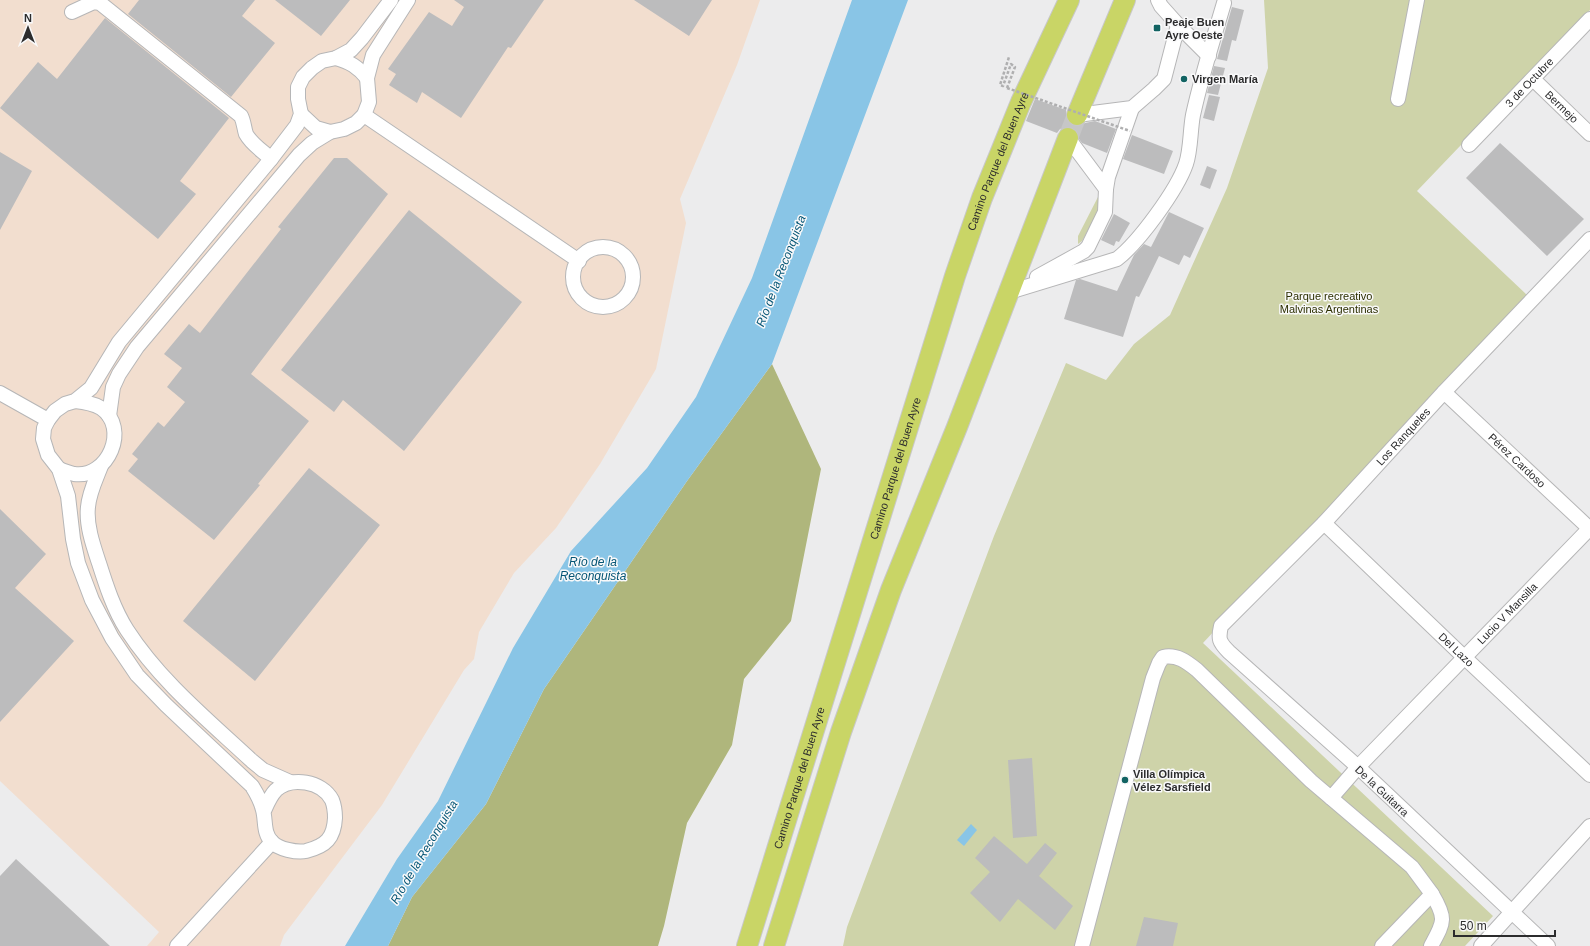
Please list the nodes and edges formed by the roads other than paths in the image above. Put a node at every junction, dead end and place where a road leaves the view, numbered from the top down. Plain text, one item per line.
1 (390, 0) edge
2 (408, 0) edge
3 (1069, 0) edge
4 (1125, 0) edge
5 (1158, 0) edge
6 (1417, 0) edge
7 (1224, 3) dead end
8 (72, 12) dead end
9 (1590, 19) edge
10 (1178, 25) junction
11 (1209, 56) junction
12 (336, 58) junction
13 (367, 78) junction
14 (1533, 79) junction
15 (1398, 99) dead end
16 (1132, 108) junction
17 (301, 114) junction
18 (364, 115) junction
19 (1077, 115) joint
20 (330, 132) junction
21 (1590, 134) edge
22 (1068, 138) joint
23 (1469, 145) dead end
24 (271, 159) junction
25 (1106, 189) junction
26 (1590, 239) edge
27 (579, 261) junction
28 (1009, 292) junction
29 (1444, 392) junction
30 (0, 393) edge
31 (75, 401) junction
32 (109, 416) junction
33 (48, 420) junction
34 (101, 466) junction
35 (59, 469) junction
36 (1324, 523) junction
37 (1590, 528) edge
38 (1219, 635) joint
39 (1465, 658) junction
40 (1358, 767) junction
41 (1590, 775) edge
42 (290, 782) junction
43 (1331, 798) junction
44 (264, 811) junction
45 (1590, 826) edge
46 (272, 842) junction
47 (1432, 894) junction
48 (1512, 913) junction
49 (177, 946) edge
50 (747, 946) edge
51 (774, 946) edge
52 (1082, 946) edge
53 (1382, 946) edge
54 (1430, 946) edge
55 (1482, 946) edge
56 (1548, 946) edge

1 - 12 street
2 - 13 street
3 - 50 highway, Camino Parque del Buen Ayre
4 - 19 highway
5 - 10 street
6 - 15 street
7 - 11 street
8 - 24 street
9 - 14 street, 3 de Octubre
10 - 11 street
10 - 16 street
11 - 28 street
12 - 13 street
12 - 17 street
13 - 18 street
14 - 21 street, Bermejo
14 - 23 street, 3 de Octubre
16 - 19 street
16 - 25 street
17 - 20 street
17 - 24 street
18 - 20 street
18 - 27 street
20 - 32 street
22 - 25 street
22 - 28 highway
24 - 31 street
25 - 28 street
26 - 29 street, Los Ranqueles
27 - 27 street
28 - 51 highway
29 - 36 street, Los Ranqueles
29 - 37 street, Pérez Cardoso
30 - 33 street
31 - 32 street
31 - 33 street
32 - 34 street
33 - 35 street
34 - 35 street
34 - 42 street
35 - 44 street
36 - 38 street, Los Ranqueles
36 - 39 street, Del Lazo
37 - 39 street, Lucio V Mansilla
38 - 40 street, De la Guitarra
39 - 40 street, Lucio V Mansilla
39 - 41 street, Del Lazo
40 - 43 street, Lucio V Mansilla
40 - 48 street, De la Guitarra
42 - 44 street
42 - 46 street
43 - 47 street
43 - 52 street
44 - 46 street
45 - 48 street
46 - 49 street
47 - 53 street
47 - 54 street
48 - 55 street
48 - 56 street, De la Guitarra

